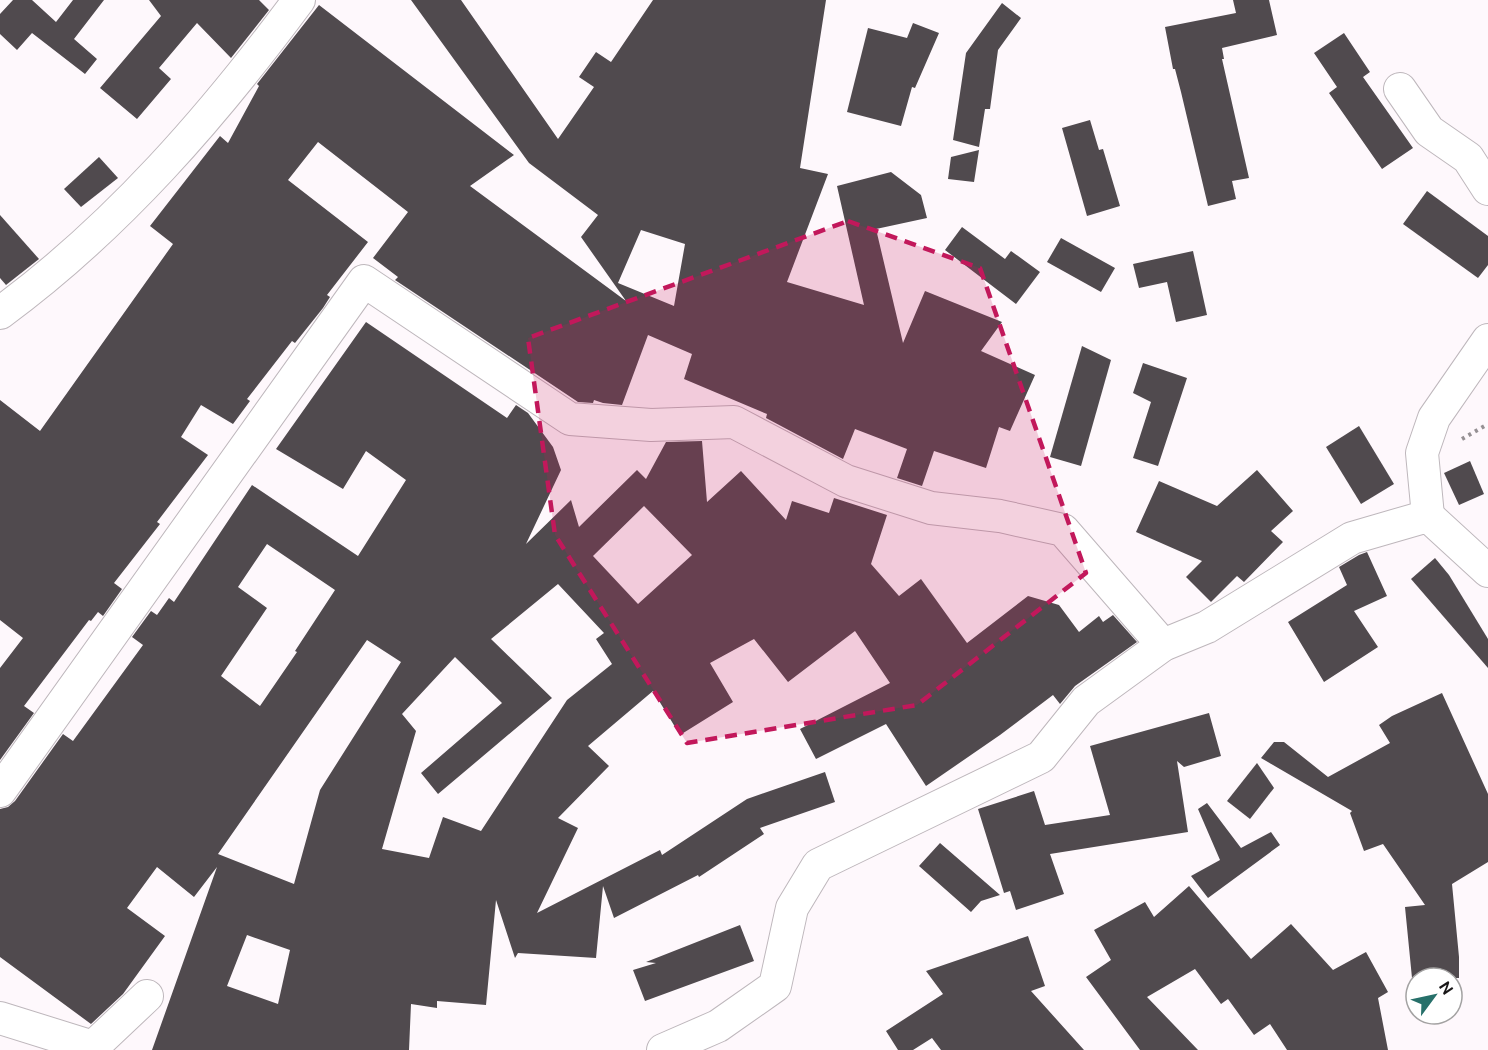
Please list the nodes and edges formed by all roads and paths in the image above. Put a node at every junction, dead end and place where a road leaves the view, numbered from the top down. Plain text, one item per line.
1 (299, 0) edge
2 (1400, 89) dead end
3 (1488, 189) edge
4 (0, 313) edge
5 (1488, 340) edge
6 (1428, 516) junction
7 (1488, 571) edge
8 (1163, 645) junction
9 (0, 791) edge
10 (147, 996) dead end
11 (0, 1018) edge
12 (663, 1050) edge

1 - 4 street
2 - 3 street
5 - 6 street
6 - 7 street
6 - 8 street
8 - 9 street
8 - 12 street
10 - 11 street

